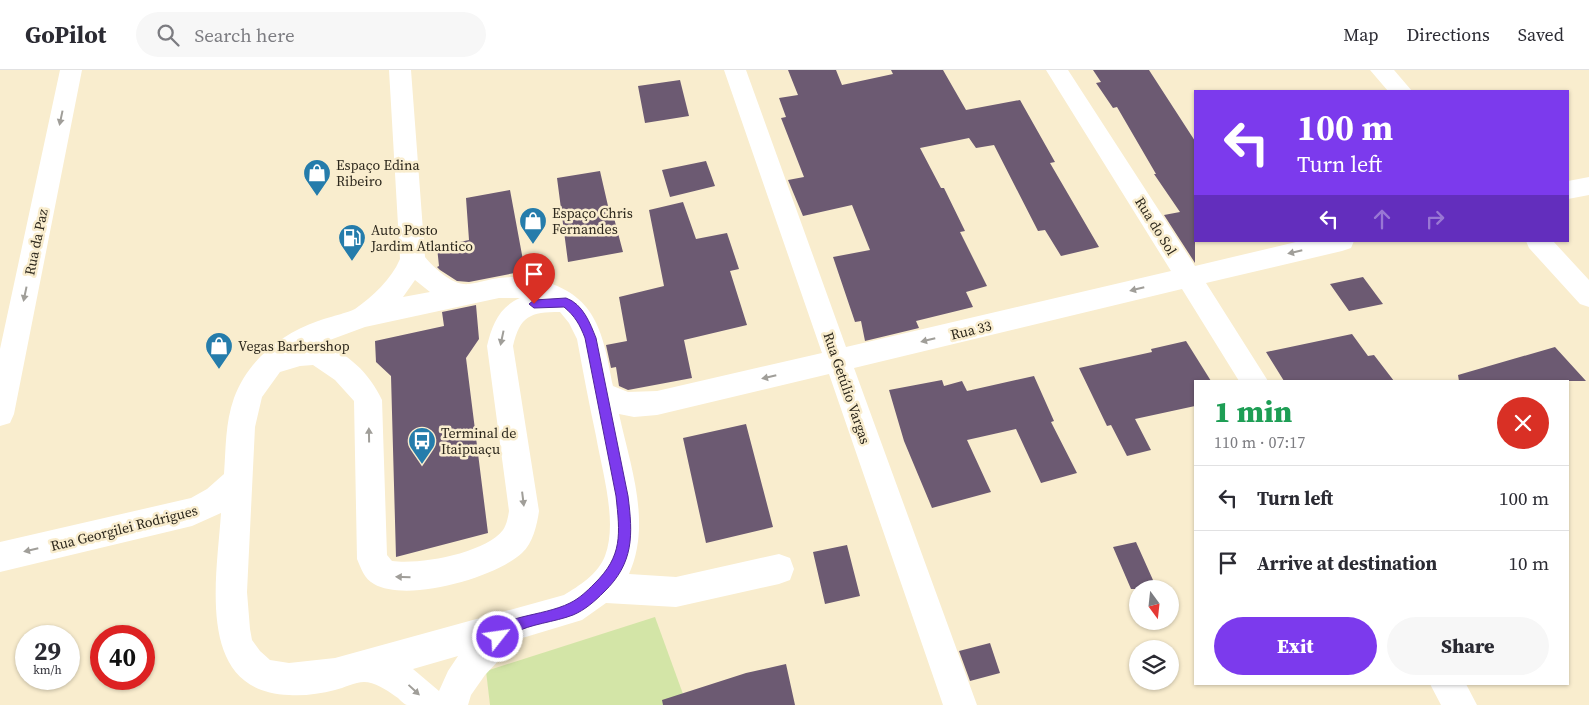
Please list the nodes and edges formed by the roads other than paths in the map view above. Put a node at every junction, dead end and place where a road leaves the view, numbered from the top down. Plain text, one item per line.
1 (71, 70) edge
2 (400, 70) edge
3 (735, 70) edge
4 (1057, 70) edge
5 (1381, 70) edge
6 (1400, 90) edge
7 (1589, 186) edge
8 (1569, 190) edge
9 (1338, 242) edge
10 (1539, 242) edge
11 (413, 259) junction
12 (1188, 276) junction
13 (467, 295) junction
14 (1589, 297) edge
15 (566, 302) junction
16 (359, 318) junction
17 (273, 362) junction
18 (838, 362) junction
19 (1253, 380) edge
20 (601, 393) junction
21 (0, 414) edge
22 (238, 479) junction
23 (0, 557) edge
24 (779, 569) dead end
25 (601, 587) junction
26 (510, 627) junction
27 (364, 666) junction
28 (1448, 685) edge
29 (429, 705) edge
30 (451, 705) edge
31 (960, 705) edge
32 (1460, 705) edge

1 -> 21 street, Rua da Paz
2 - 11 street
3 - 18 street, Rua Getúlio Vargas
4 - 12 street, Rua do Sol
5 - 6 street
7 - 8 street
9 -> 12 street, Rua 33
10 - 14 street
11 - 13 street
11 - 16 street
12 -> 18 street, Rua 33
12 - 19 street, Rua do Sol
13 - 15 street
13 - 16 street
15 -> 17 street
15 - 20 street
16 - 17 street
17 - 22 street
18 -> 20 street, Rua 33
18 - 31 street, Rua Getúlio Vargas
20 - 25 street
22 -> 23 street, Rua Georgilei Rodrigues
22 - 27 street
24 - 25 street
25 - 26 street
26 - 27 street
26 - 30 street
27 -> 29 street
28 - 32 street

